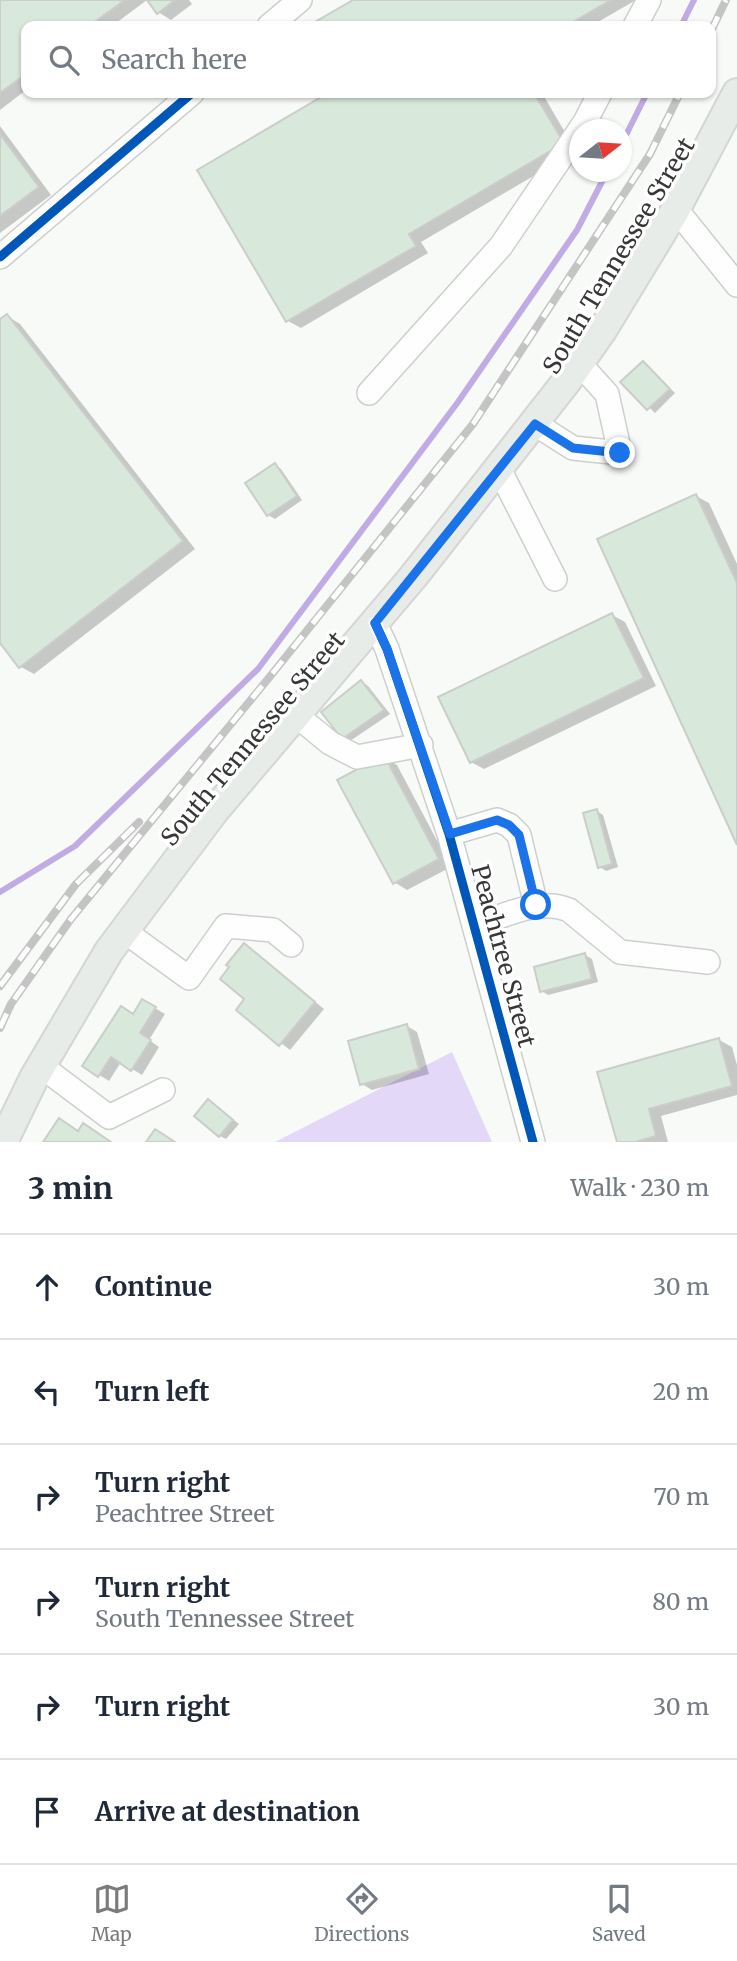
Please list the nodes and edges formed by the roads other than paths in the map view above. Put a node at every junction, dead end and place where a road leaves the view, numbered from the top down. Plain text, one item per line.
1 (300, 0) edge
2 (649, 0) edge
3 (275, 21) edge
4 (638, 21) edge
5 (737, 93) edge
6 (186, 98) edge
7 (597, 98) edge
8 (675, 208) junction
9 (0, 257) edge
10 (737, 285) edge
11 (579, 363) junction
12 (369, 393) dead end
13 (535, 424) junction
14 (499, 470) junction
15 (555, 579) dead end
16 (375, 623) junction
17 (296, 715) junction
18 (421, 745) junction
19 (450, 834) junction
20 (536, 905) junction
21 (474, 926) junction
22 (124, 931) junction
23 (291, 945) dead end
24 (708, 962) dead end
25 (41, 1066) junction
26 (163, 1090) dead end
27 (4, 1142) edge
28 (533, 1142) edge

1 - 3 street
2 - 4 street
5 - 8 main road, South Tennessee Street
6 - 9 street
7 - 12 street
8 - 10 street
8 - 11 main road, South Tennessee Street
11 - 13 main road, South Tennessee Street
11 - 13 street
13 - 14 main road, South Tennessee Street
14 - 15 street
14 - 16 main road, South Tennessee Street
16 - 17 main road, South Tennessee Street
16 - 18 street, Peachtree Street
17 - 18 street
17 - 22 main road, South Tennessee Street
18 - 19 street, Peachtree Street
19 - 20 street
19 - 21 street, Peachtree Street
20 - 21 street
20 - 24 street
21 - 28 street, Peachtree Street
22 - 23 street
22 - 25 main road, South Tennessee Street
25 - 26 street
25 - 27 main road, South Tennessee Street

